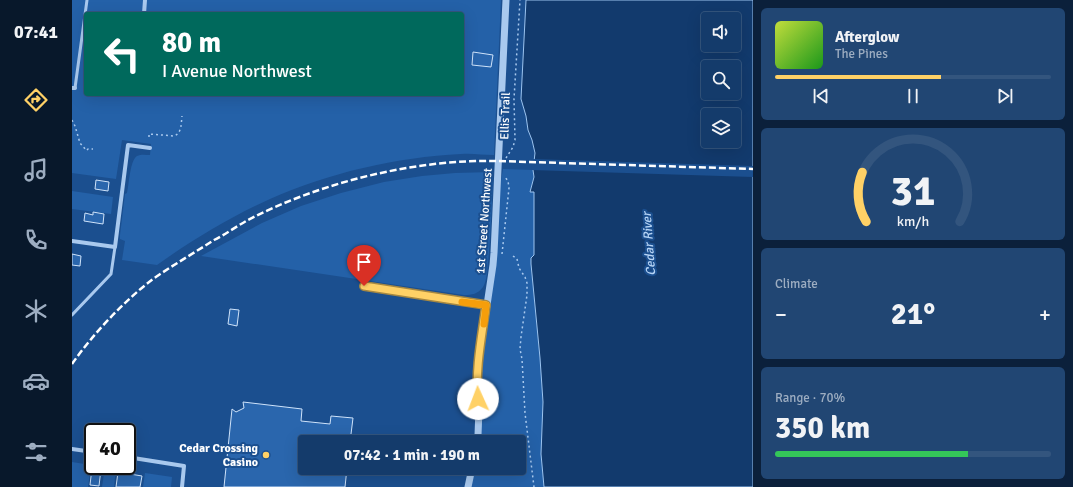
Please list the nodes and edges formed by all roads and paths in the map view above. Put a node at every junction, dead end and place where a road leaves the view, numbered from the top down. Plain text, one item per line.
1 (87, 0) edge
2 (145, 0) edge
3 (506, 0) edge
4 (520, 0) edge
5 (85, 12) edge
6 (143, 12) edge
7 (84, 19) edge
8 (73, 88) edge
9 (182, 116) dead end
10 (72, 120) edge
11 (149, 137) dead end
12 (150, 148) dead end
13 (93, 149) dead end
14 (505, 161) dead end
15 (504, 173) dead end
16 (72, 240) edge
17 (115, 247) junction
18 (502, 254) dead end
19 (513, 256) dead end
20 (364, 286) dead end
21 (486, 305) junction
22 (72, 315) edge
23 (478, 435) edge
24 (72, 448) edge
25 (84, 450) edge
26 (136, 458) edge
27 (471, 475) edge
28 (182, 487) edge
29 (468, 487) edge
30 (534, 487) edge

1 - 5 lane
2 - 6 street
3 - 21 street, 1st Street Northwest
4 - 14 path, Ellis Trail
7 - 8 lane
9 - 11 path
10 - 13 path
12 - 17 street
15 - 18 path
16 - 17 street
17 - 22 lane
19 - 30 path
20 - 21 street
21 - 23 street, 1st Street Northwest
24 - 25 street
26 - 28 street
27 - 29 street

